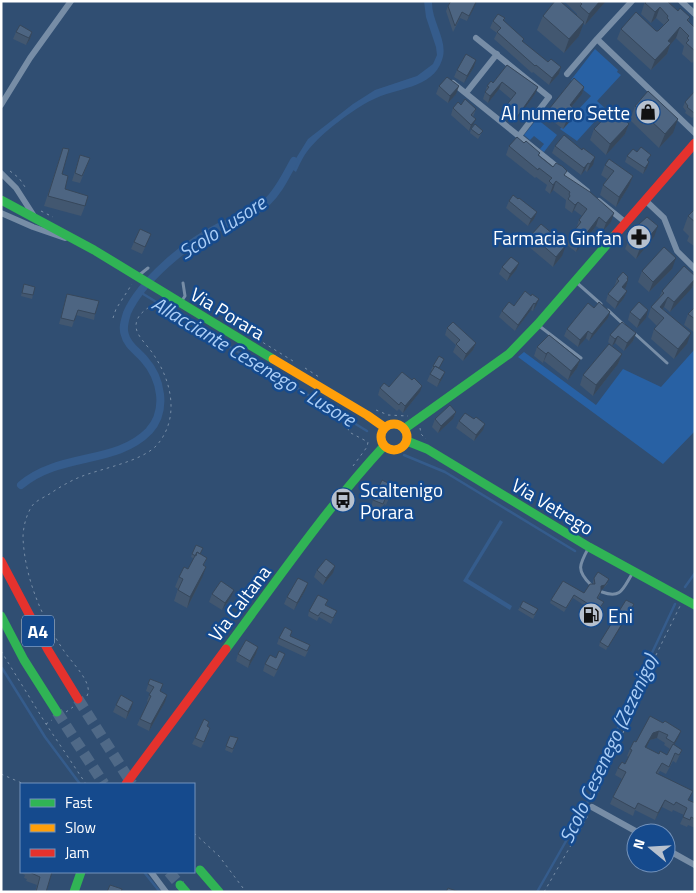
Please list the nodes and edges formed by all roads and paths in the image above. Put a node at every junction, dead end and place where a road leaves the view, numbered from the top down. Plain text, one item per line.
1 (71, 1) edge
2 (632, 1) edge
3 (681, 1) edge
4 (695, 14) edge
5 (476, 38) dead end
6 (597, 40) junction
7 (497, 54) junction
8 (567, 74) dead end
9 (452, 82) edge
10 (466, 92) junction
11 (1, 105) edge
12 (695, 133) edge
13 (519, 136) junction
14 (695, 143) edge
15 (4, 171) edge
16 (28, 194) dead end
17 (1, 200) edge
18 (645, 200) junction
19 (36, 212) junction
20 (1, 213) edge
21 (59, 220) dead end
22 (625, 222) junction
23 (82, 244) junction
24 (148, 268) dead end
25 (695, 269) edge
26 (140, 277) junction
27 (575, 281) junction
28 (183, 283) dead end
29 (160, 301) dead end
30 (180, 303) junction
31 (113, 318) dead end
32 (538, 324) junction
33 (624, 325) edge
34 (241, 330) dead end
35 (631, 331) edge
36 (581, 358) edge
37 (295, 362) dead end
38 (667, 363) dead end
39 (302, 367) dead end
40 (324, 380) dead end
41 (374, 409) dead end
42 (411, 415) dead end
43 (356, 416) dead end
44 (350, 425) dead end
45 (384, 427) junction
46 (404, 428) junction
47 (407, 441) junction
48 (384, 446) junction
49 (589, 546) junction
50 (1, 560) edge
51 (634, 572) junction
52 (590, 585) edge
53 (602, 592) edge
54 (683, 599) junction
55 (695, 604) edge
56 (1, 616) edge
57 (1, 651) edge
58 (80, 701) junction
59 (57, 715) junction
60 (46, 724) junction
61 (1, 774) edge
62 (22, 783) edge
63 (85, 783) edge
64 (127, 783) edge
65 (592, 807) junction
66 (626, 826) edge
67 (195, 834) edge
68 (676, 855) edge
69 (695, 865) edge
70 (200, 870) dead end
71 (81, 873) edge
72 (152, 873) edge
73 (74, 892) edge
74 (166, 892) edge
75 (219, 892) edge
76 (246, 892) edge
77 (544, 892) edge

1 - 11 street
2 - 6 street
3 - 4 street
5 - 7 street
6 - 8 street
6 - 12 street
7 - 10 street
7 - 13 street
9 - 10 street
10 - 13 street
13 - 22 street
14 - 18 main road
15 - 16 path
15 - 19 street
17 - 19 main road, Via Porara
18 - 22 main road
18 - 25 street
19 - 21 path
19 - 23 main road, Via Porara
20 - 23 street
22 - 27 main road
23 - 26 main road, Via Porara
24 - 26 lane
26 - 30 main road, Via Porara
26 - 31 path
27 - 32 main road
27 - 33 lane
28 - 30 lane
29 - 58 path
30 - 45 main road, Via Porara
32 - 36 lane
32 - 46 main road
34 - 37 path
35 - 38 lane
39 - 40 path
41 - 42 path
43 - 44 path
45 - 46 main road
45 - 48 main road
46 - 47 main road
47 - 48 main road
47 - 49 main road, Via Vetrego
48 - 64 main road, Via Caltana
49 - 51 main road, Via Vetrego
49 - 52 lane
50 - 58 main road, A4
51 - 53 lane
51 - 54 main road, Via Vetrego
54 - 55 main road, Via Vetrego
54 - 65 path
56 - 59 main road, A4
57 - 60 path
58 - 59 path
59 - 60 path
60 - 63 path
61 - 62 path
65 - 66 street
65 - 77 path
67 - 76 path
68 - 69 street
70 - 75 main road
71 - 73 main road
72 - 74 street

